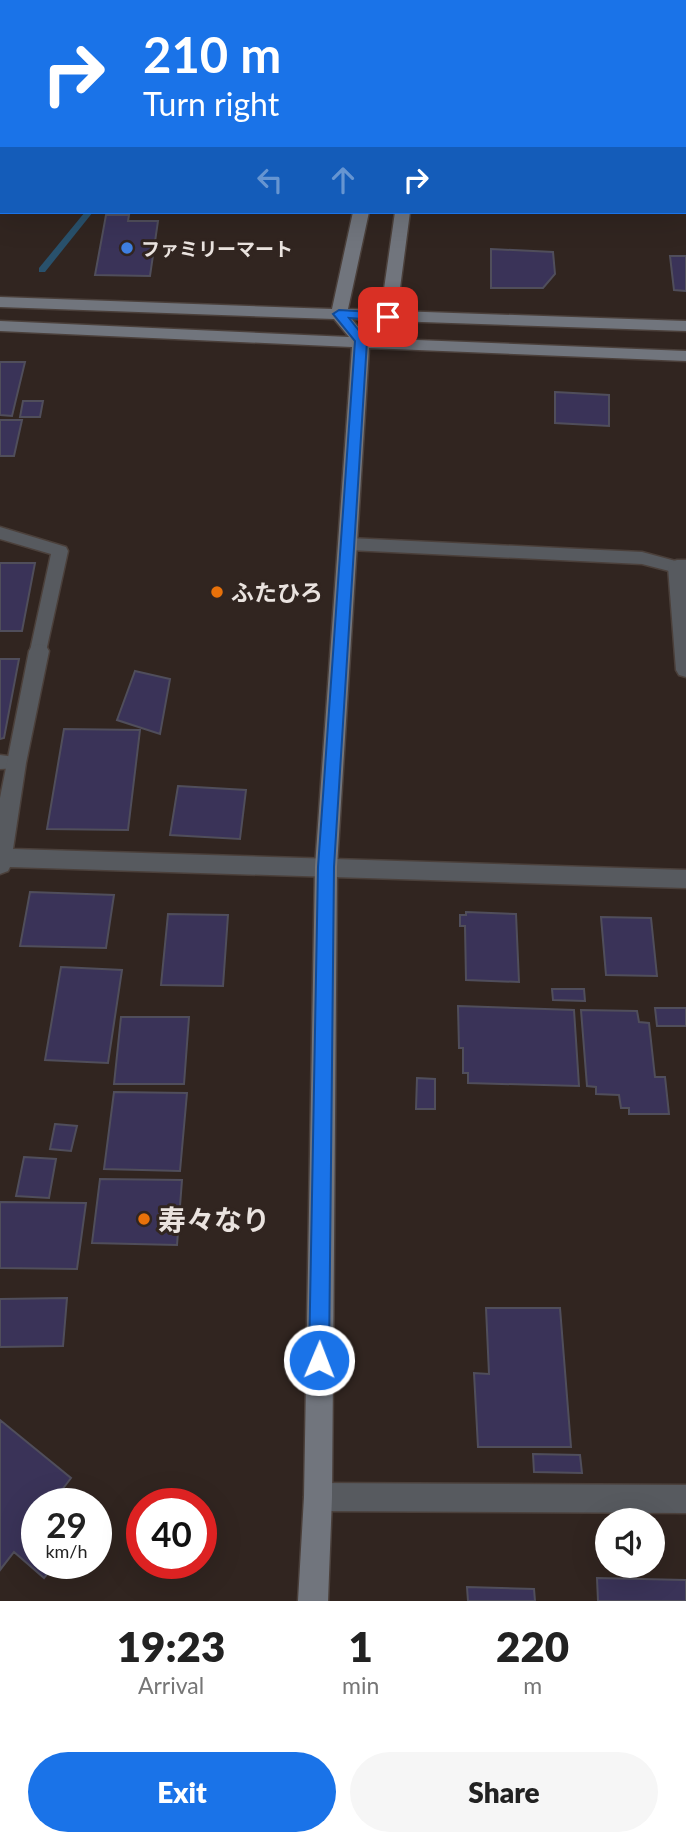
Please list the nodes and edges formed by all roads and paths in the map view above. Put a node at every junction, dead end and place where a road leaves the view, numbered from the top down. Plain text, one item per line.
1 (361, 214) edge
2 (403, 214) edge
3 (0, 302) edge
4 (339, 314) junction
5 (388, 317) junction
6 (0, 326) edge
7 (686, 326) edge
8 (361, 341) junction
9 (686, 356) edge
10 (0, 533) edge
11 (349, 544) junction
12 (682, 567) edge
13 (39, 651) joint
14 (686, 670) edge
15 (8, 762) edge
16 (1, 861) edge
17 (326, 867) junction
18 (686, 879) edge
19 (318, 1497) junction
20 (686, 1499) edge
21 (313, 1601) edge

1 - 4 street
2 - 5 street
3 - 4 street
4 - 5 street
4 - 8 street
5 - 7 street
5 - 8 street
6 - 8 street
8 - 9 street
8 - 11 street
10 - 13 lane
11 - 12 lane
11 - 17 street
12 - 14 street
13 - 15 street
15 - 16 street
16 - 17 street
17 - 18 street
17 - 19 street
19 - 20 street
19 - 21 street

